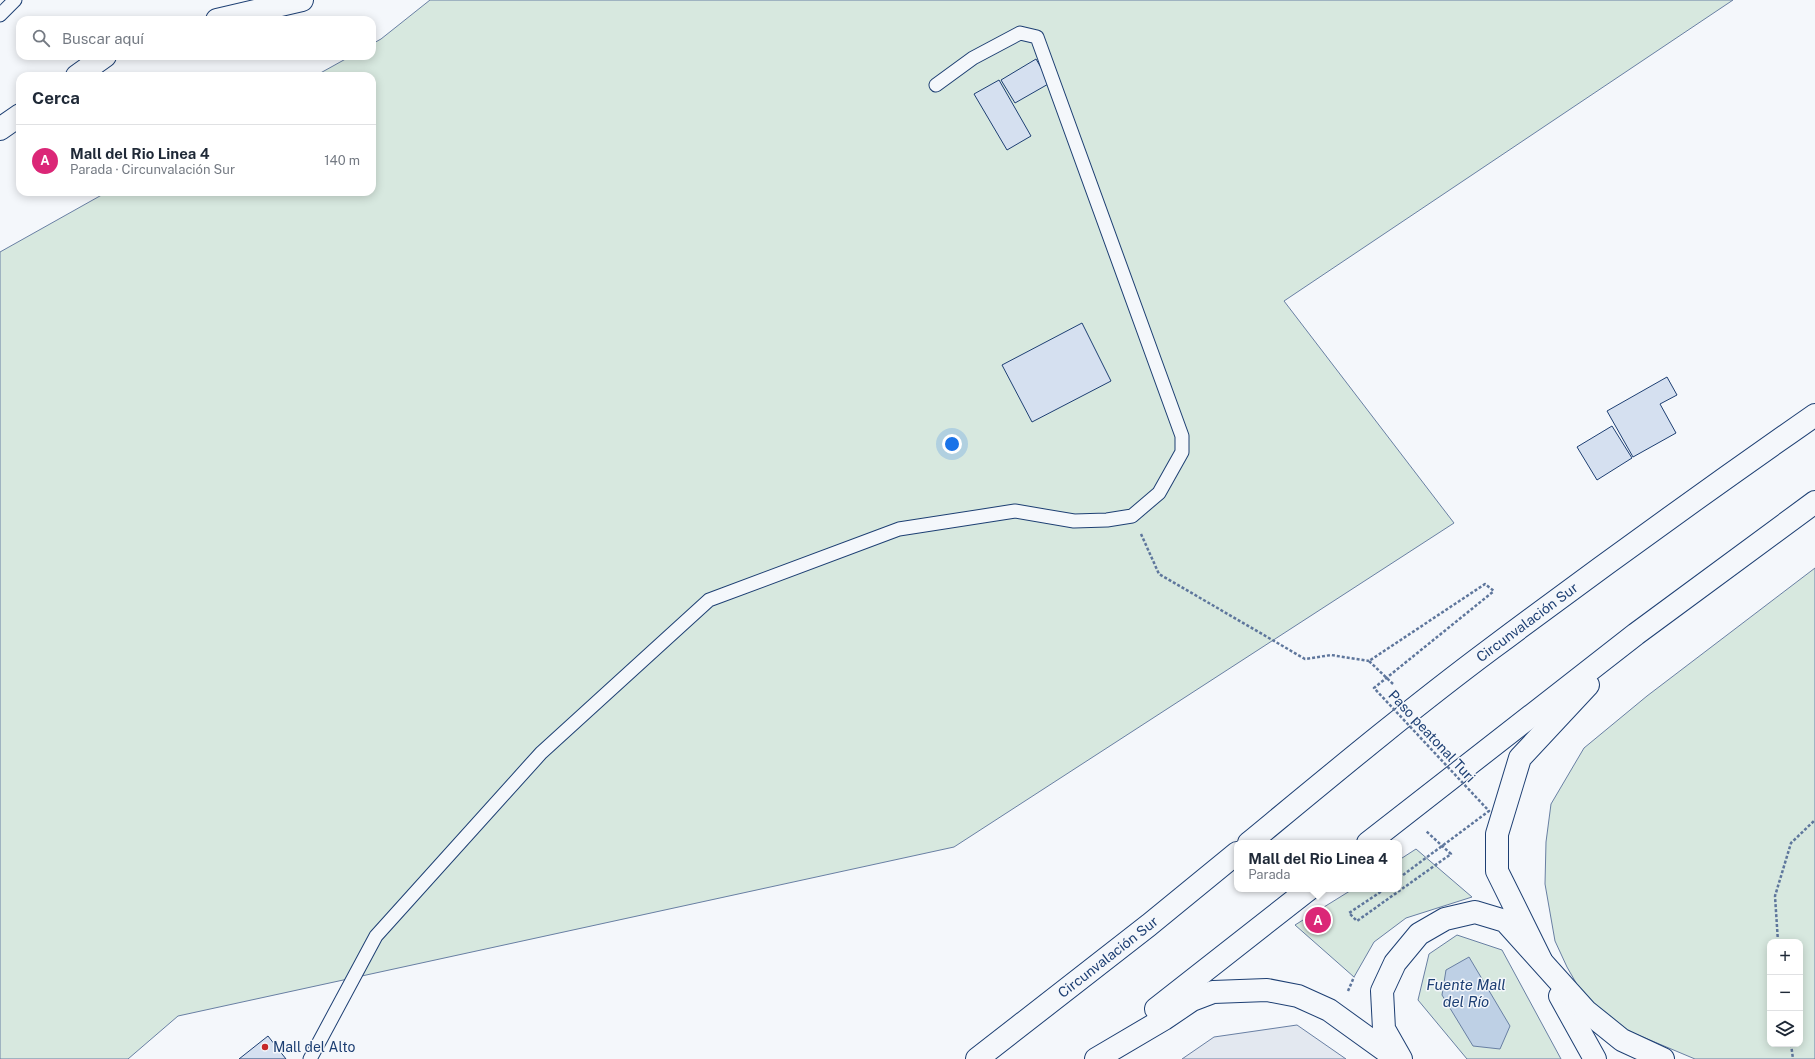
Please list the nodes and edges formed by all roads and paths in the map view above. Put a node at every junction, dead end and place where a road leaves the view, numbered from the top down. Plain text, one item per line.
1 (15, 0) edge
2 (302, 0) edge
3 (0, 14) edge
4 (234, 16) edge
5 (99, 60) edge
6 (83, 72) edge
7 (936, 85) dead end
8 (16, 118) edge
9 (0, 129) edge
10 (1815, 415) edge
11 (1815, 502) edge
12 (1132, 516) junction
13 (1636, 634) junction
14 (1369, 662) junction
15 (1393, 684) dead end
16 (1406, 813) junction
17 (1815, 820) edge
18 (1253, 840) edge
19 (1372, 840) edge
20 (1234, 855) edge
21 (1402, 876) edge
22 (1402, 889) edge
23 (1305, 892) edge
24 (1381, 892) edge
25 (1398, 892) edge
26 (1778, 939) edge
27 (1540, 960) junction
28 (1791, 1047) edge
29 (310, 1059) edge
30 (977, 1059) edge
31 (1092, 1059) edge
32 (1096, 1059) edge
33 (1398, 1059) edge
34 (1401, 1059) edge
35 (1596, 1059) edge
36 (1662, 1059) edge
37 (1793, 1059) edge

1 - 3 lane
2 - 4 main road
5 - 6 main road
7 - 12 lane
8 - 9 main road
10 - 18 main road, Circunvalación Sur
11 - 13 main road
12 - 14 path
12 - 29 lane
13 - 16 main road
13 - 27 main road
14 - 15 path
14 - 21 path, Paso peatonal Turi, bridge
16 - 19 main road
16 - 22 path
17 - 26 path
20 - 30 main road, Circunvalación Sur
23 - 31 main road
24 - 25 path
27 - 34 main road
27 - 35 main road
27 - 36 main road
28 - 37 path
32 - 33 main road

